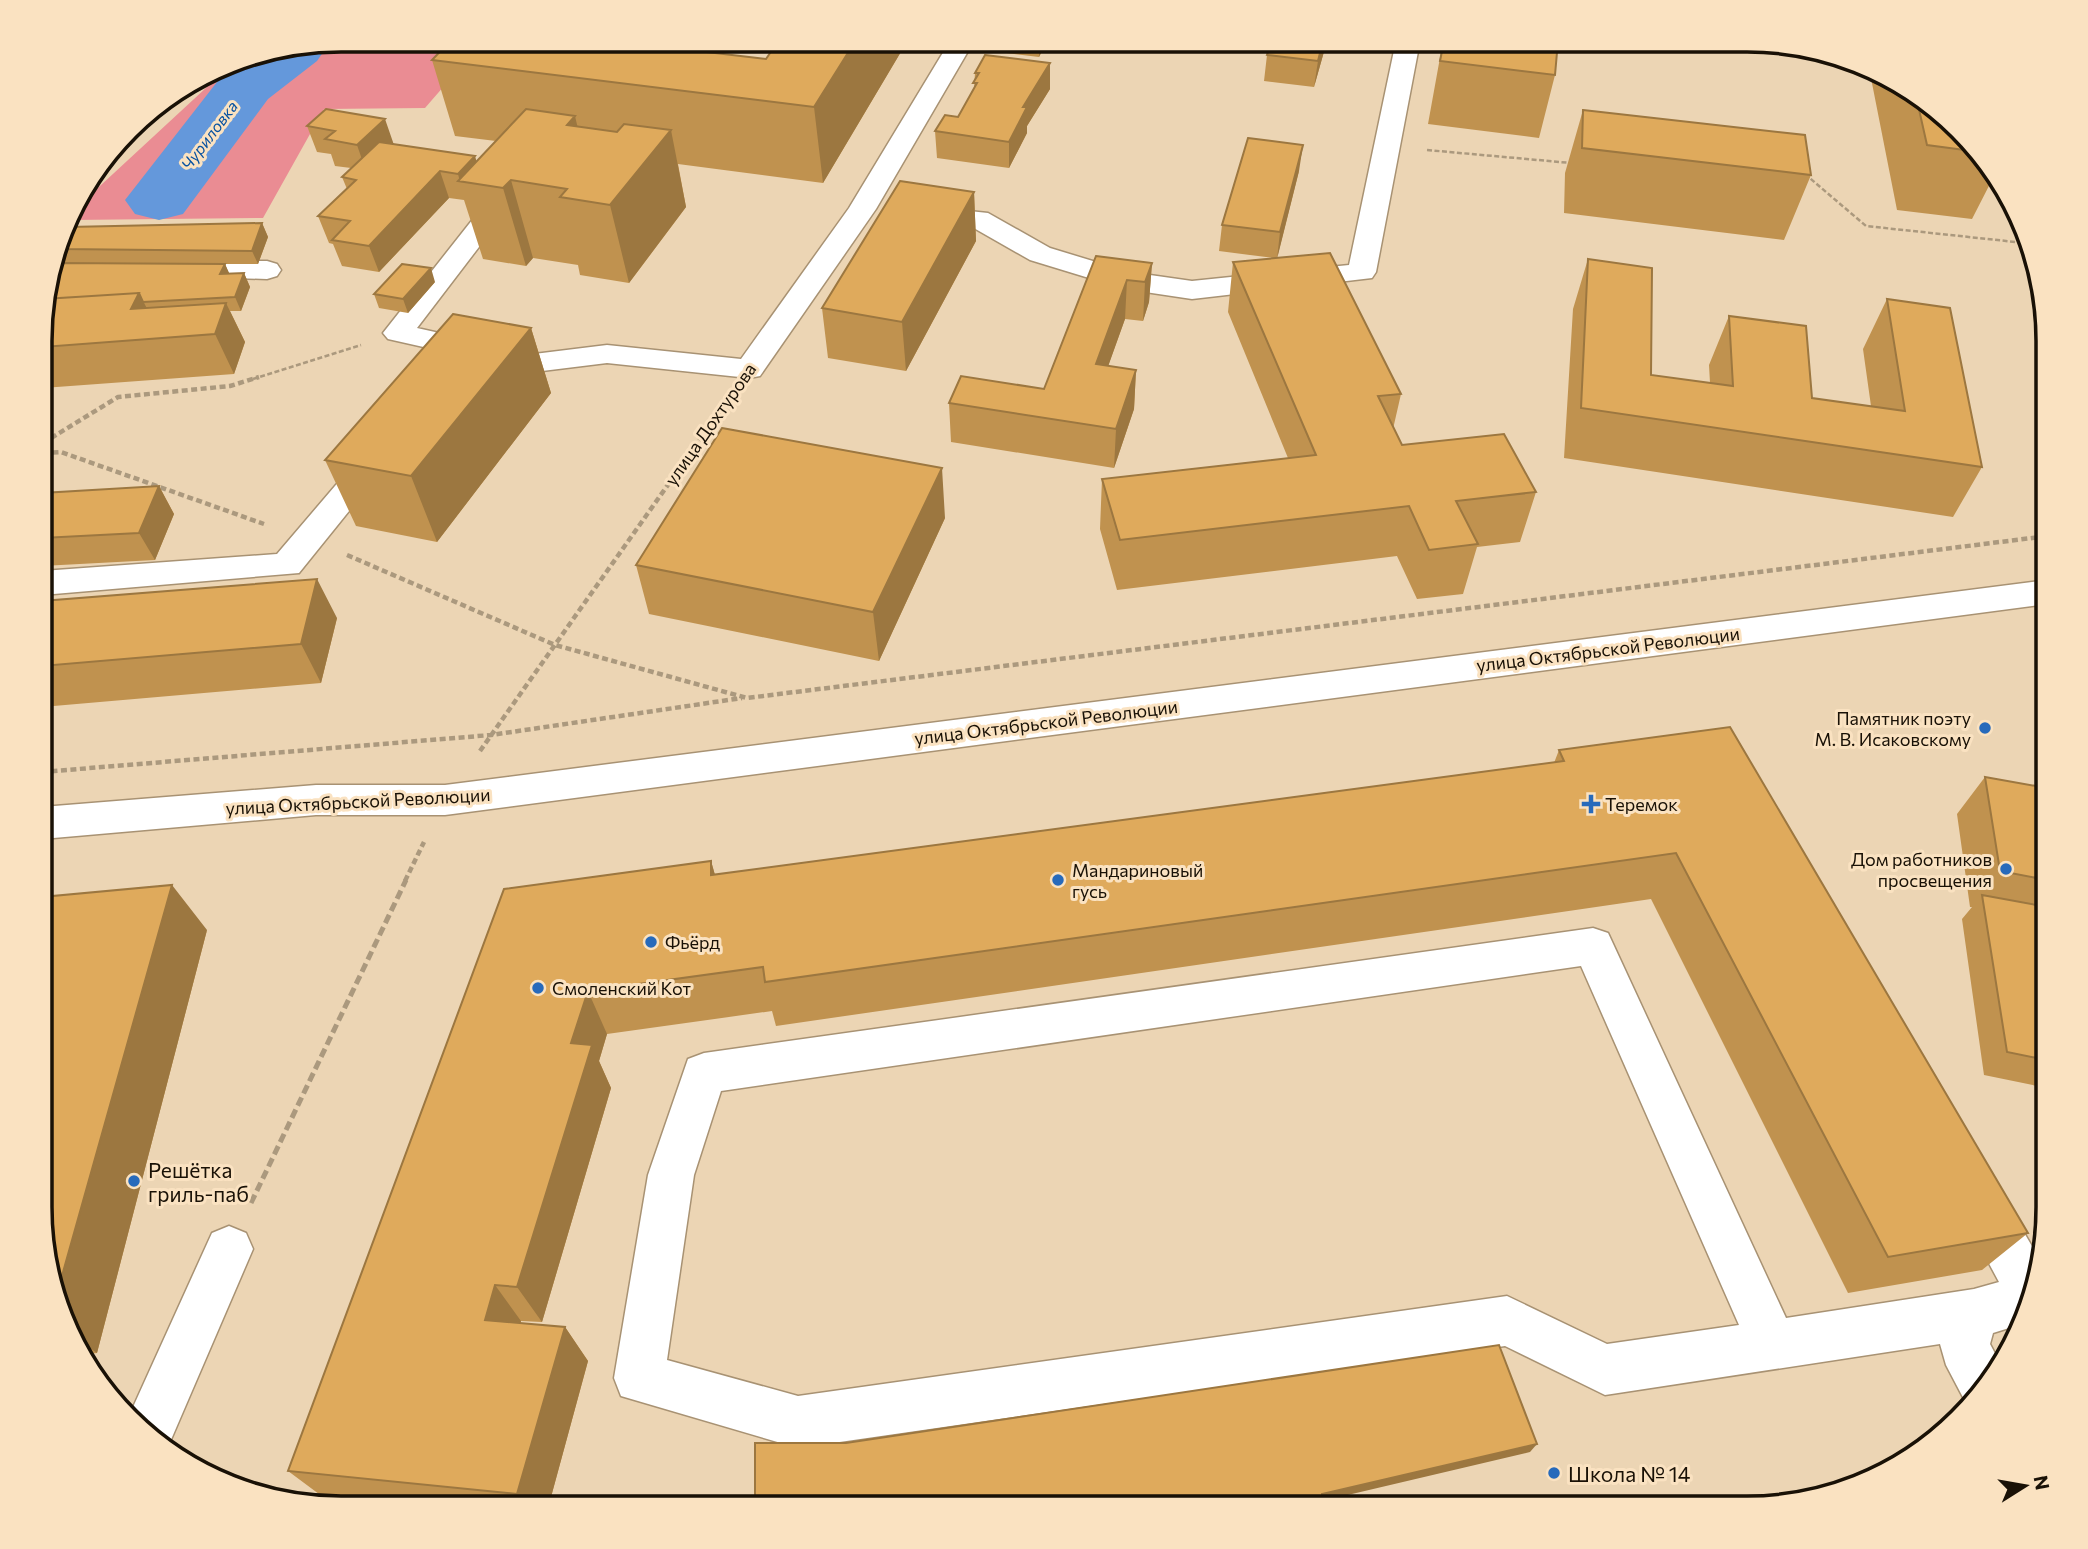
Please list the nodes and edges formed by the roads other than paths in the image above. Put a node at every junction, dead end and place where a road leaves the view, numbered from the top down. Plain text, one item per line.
1 (957, 52) edge
2 (1406, 52) edge
3 (515, 176) edge
4 (884, 211) junction
5 (147, 270) edge
6 (267, 271) dead end
7 (395, 436) edge
8 (52, 582) edge
9 (2036, 594) edge
10 (52, 822) edge
11 (1964, 1173) edge
12 (229, 1249) road end
13 (2025, 1284) edge
14 (2021, 1298) edge
15 (1974, 1314) junction
16 (1772, 1343) junction
17 (1980, 1378) edge
18 (151, 1425) edge

1 - 4 street, улица Дохтурова
2 - 4 street
3 - 4 street, улица Дохтурова
5 - 6 street
7 - 8 street
9 - 10 street, улица Октябрьской Революции
11 - 13 street
12 - 18 street
14 - 15 street
15 - 16 street
15 - 17 street
16 - 16 street

